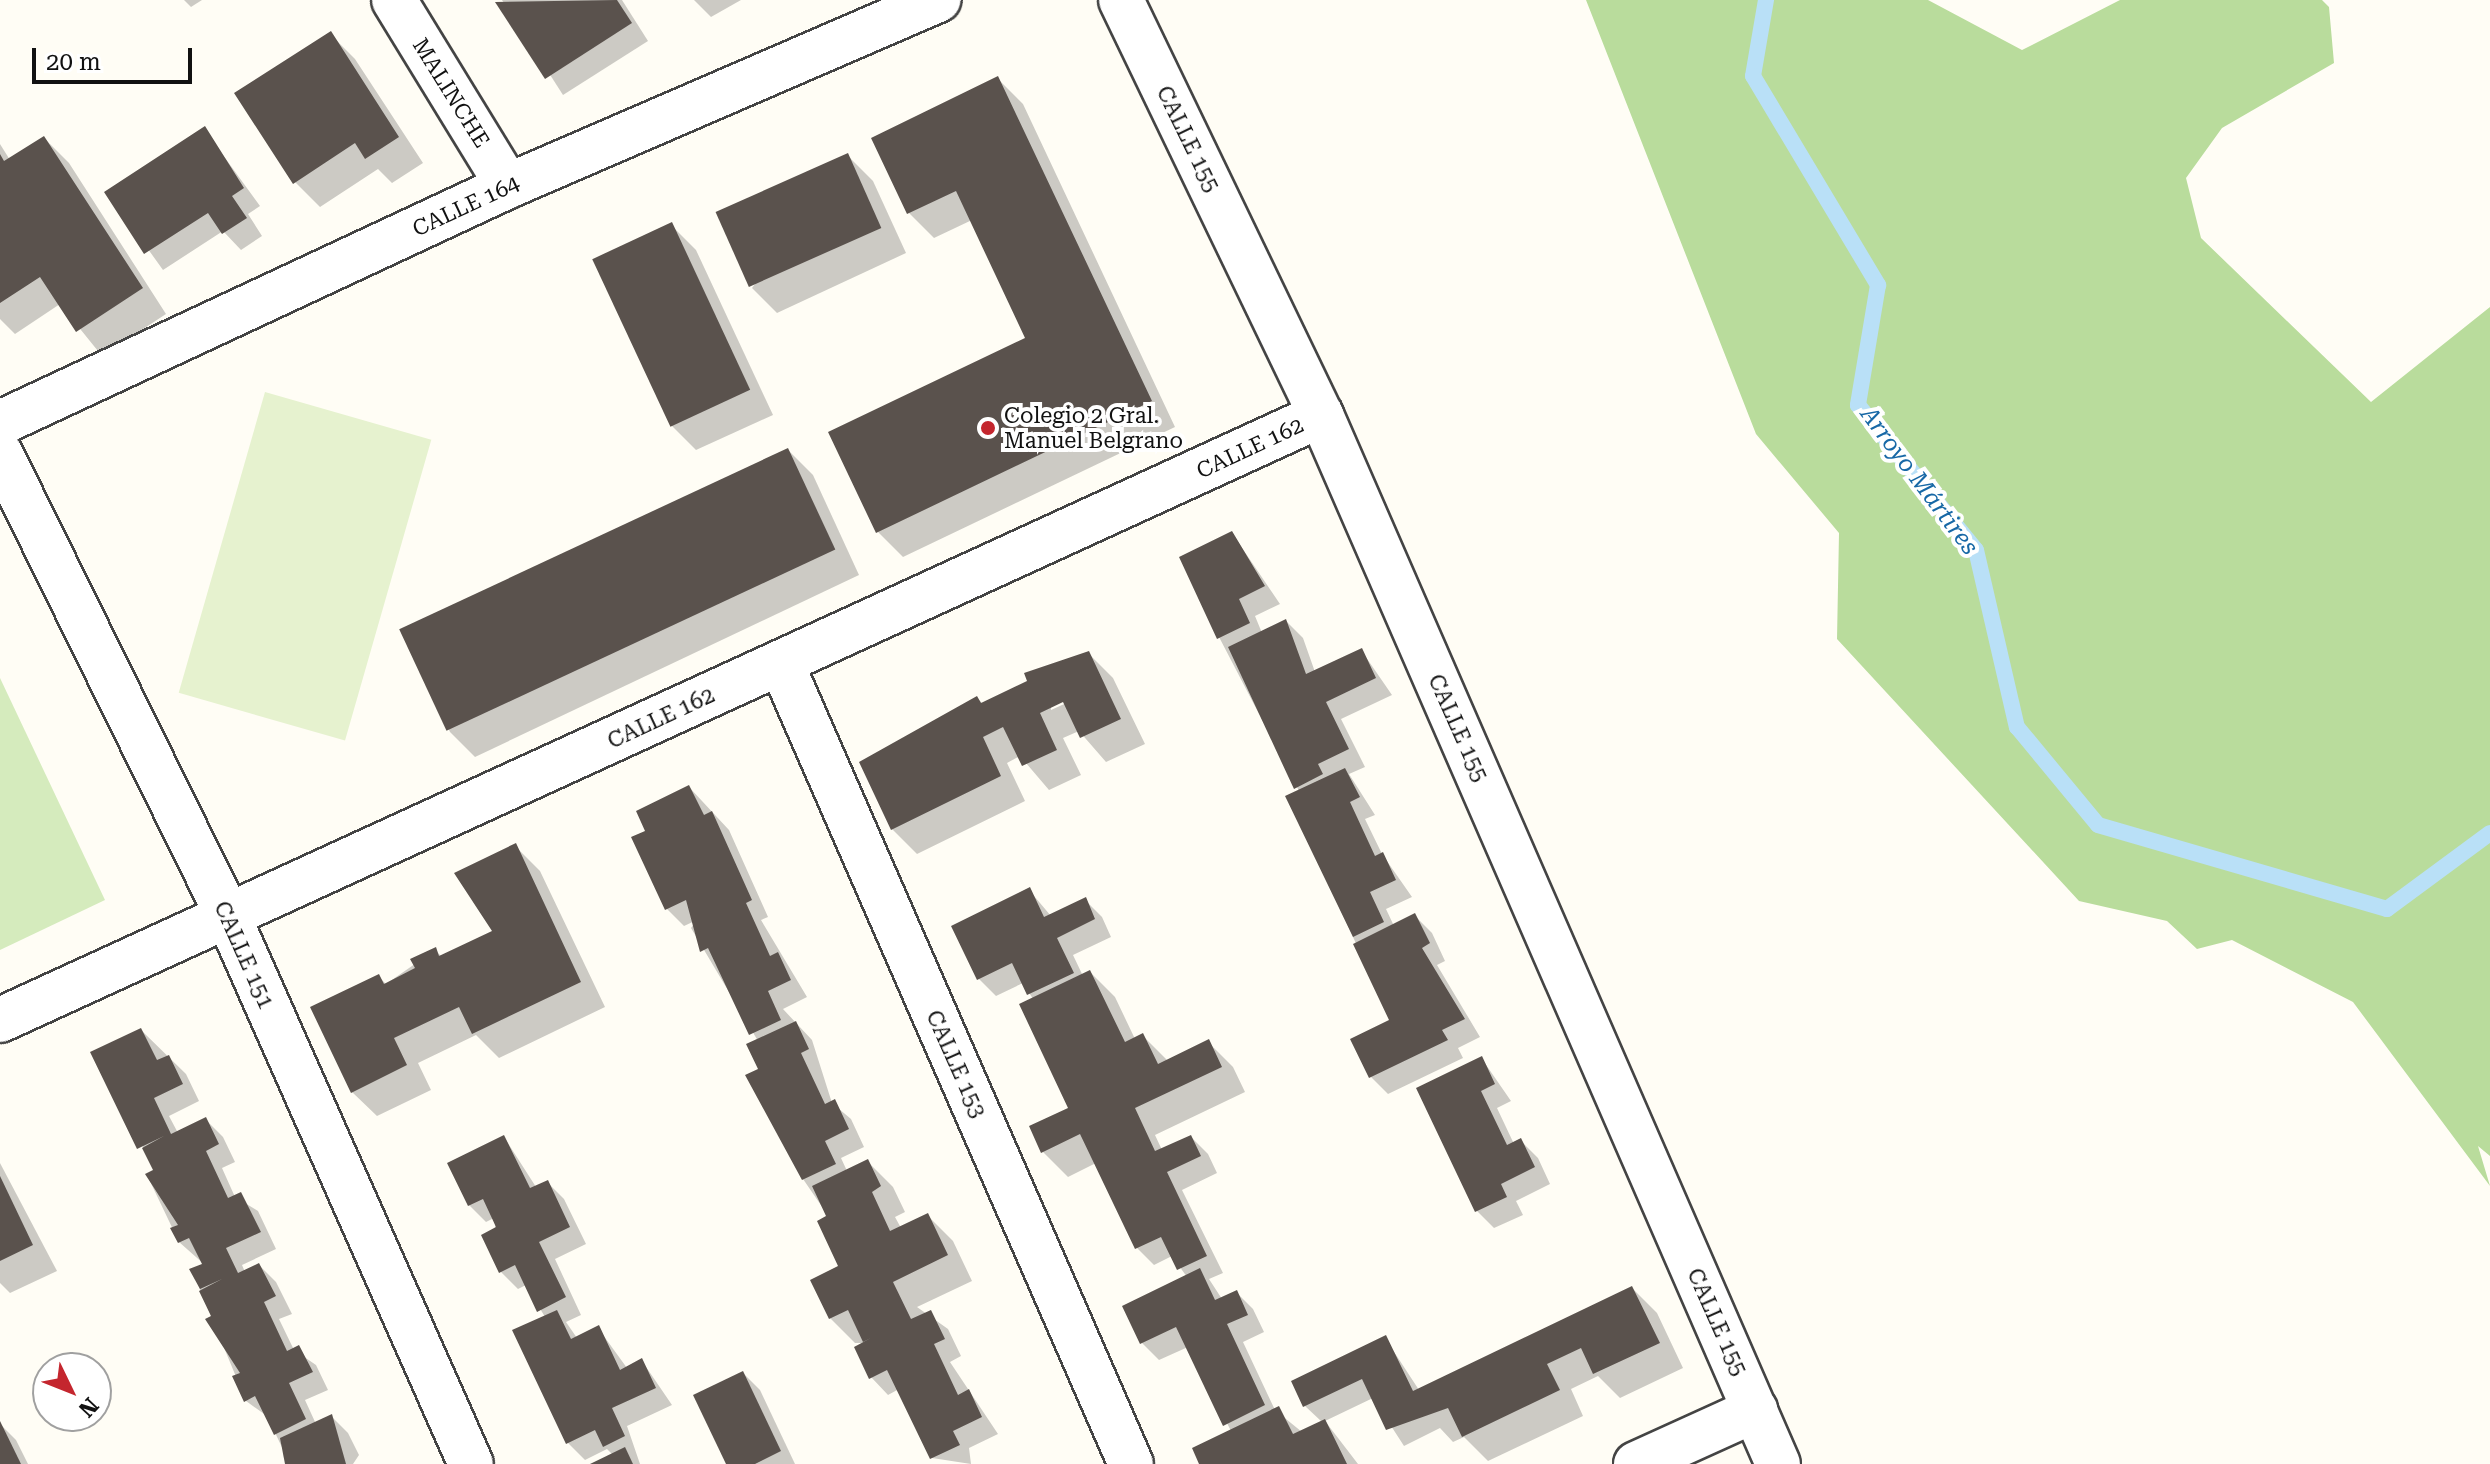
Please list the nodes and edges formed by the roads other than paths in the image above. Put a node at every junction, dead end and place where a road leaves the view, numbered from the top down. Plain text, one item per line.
1 (394, 0) edge
2 (938, 0) edge
3 (1121, 0) edge
4 (508, 186) junction
5 (1321, 415) junction
6 (0, 423) edge
7 (0, 453) edge
8 (781, 663) junction
9 (228, 916) junction
10 (0, 1020) edge
11 (1755, 1410) junction
12 (471, 1464) edge
13 (1131, 1464) edge
14 (1636, 1464) edge
15 (1778, 1464) edge

1 - 4 street, MALINCHE
2 - 4 street, CALLE 164
3 - 5 street, CALLE 155
4 - 6 street, CALLE 164
5 - 8 street, CALLE 162
5 - 11 street, CALLE 155
7 - 9 street, CALLE 151
8 - 9 street, CALLE 162
8 - 13 street, CALLE 153
9 - 10 street, CALLE 162
9 - 12 street, CALLE 151
11 - 14 street
11 - 15 street, CALLE 155

